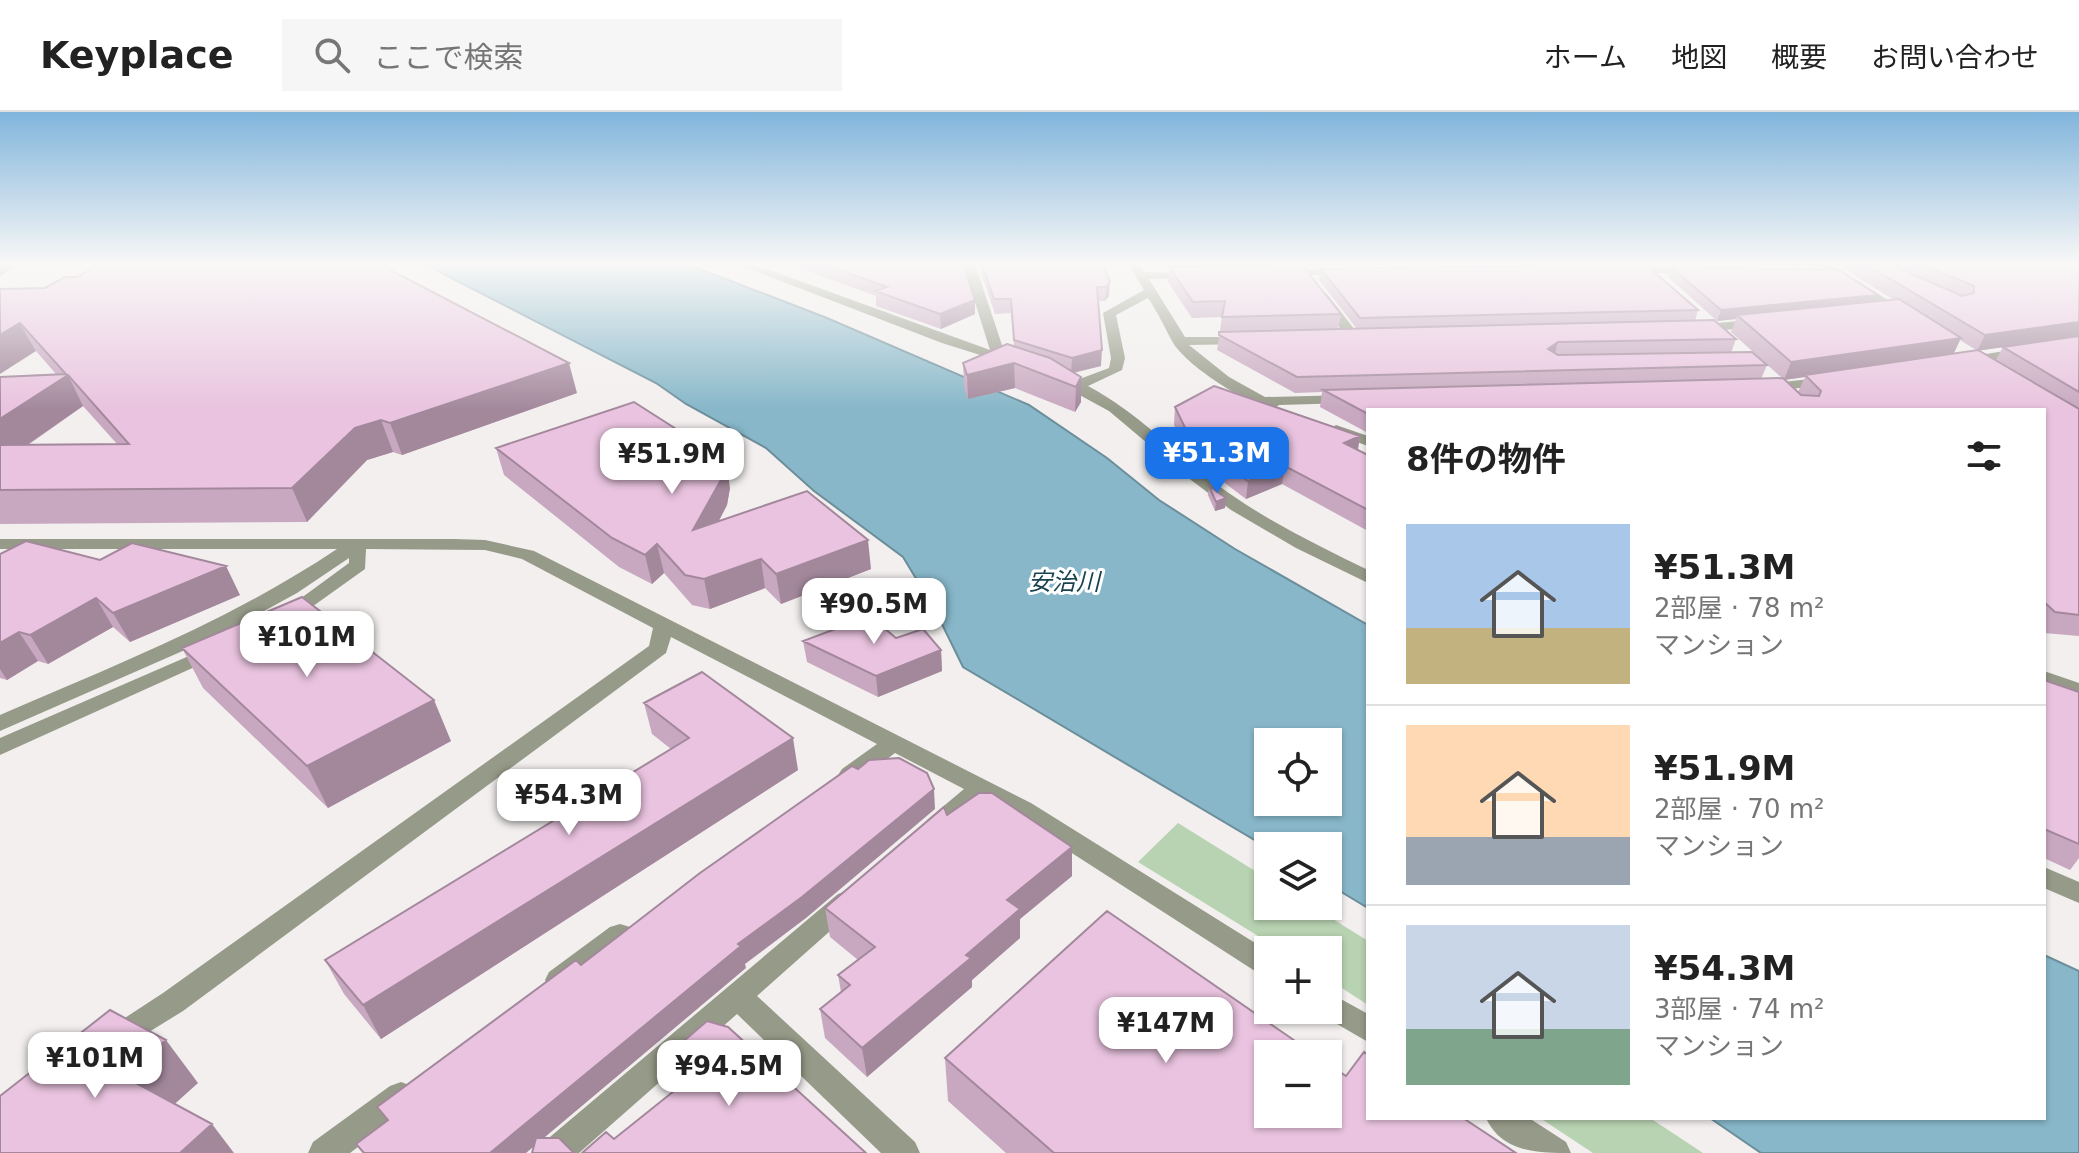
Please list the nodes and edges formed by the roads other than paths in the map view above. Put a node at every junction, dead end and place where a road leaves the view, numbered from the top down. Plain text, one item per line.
1 (873, 313) edge
2 (985, 313) edge
3 (1110, 313) edge
4 (1162, 313) edge
5 (1337, 313) edge
6 (1901, 313) edge
7 (1700, 318) edge
8 (1774, 321) edge
9 (1918, 323) edge
10 (1711, 328) junction
11 (1681, 329) edge
12 (1331, 339) edge
13 (1255, 340) edge
14 (1178, 341) junction
15 (2079, 343) edge
16 (1729, 344) edge
17 (1954, 345) edge
18 (999, 357) junction
19 (1977, 360) junction
20 (1956, 363) edge
21 (1758, 370) edge
22 (1992, 371) edge
23 (1839, 379) edge
24 (1080, 384) junction
25 (1779, 388) junction
26 (1748, 389) edge
27 (1370, 398) edge
28 (1261, 401) junction
29 (1797, 403) edge
30 (1301, 417) edge
31 (1328, 427) edge
32 (1366, 440) edge
33 (0, 544) edge
34 (357, 544) junction
35 (1366, 576) edge
36 (664, 624) junction
37 (2046, 679) edge
38 (2079, 691) edge
39 (0, 724) edge
40 (895, 742) junction
41 (0, 747) edge
42 (982, 787) junction
43 (824, 793) edge
44 (912, 846) edge
45 (2046, 878) edge
46 (865, 886) edge
47 (2079, 893) edge
48 (641, 921) edge
49 (1254, 956) edge
50 (539, 995) edge
51 (736, 995) junction
52 (1342, 1013) edge
53 (1366, 1028) edge
54 (93, 1054) edge
55 (425, 1079) edge
56 (1505, 1120) edge
57 (324, 1153) edge
58 (555, 1153) edge
59 (904, 1153) edge
60 (1555, 1153) edge

1 - 18 street
2 - 18 street
3 - 24 street
4 - 14 street
5 - 12 street
6 - 9 street
7 - 10 street
8 - 10 street
10 - 11 street
10 - 16 street
13 - 14 street
14 - 28 street
15 - 19 street
17 - 19 street
18 - 24 street
19 - 20 street
19 - 22 street
21 - 25 street
23 - 25 street
24 - 35 street
25 - 26 street
25 - 29 street
27 - 28 street
28 - 30 street
31 - 32 street
33 - 34 street
34 - 36 street
34 - 39 street
34 - 41 street
36 - 40 street
36 - 54 street
37 - 38 street
40 - 42 street
40 - 43 street
42 - 44 street
42 - 49 street
45 - 47 street
46 - 51 street
48 - 50 street
51 - 58 street
51 - 59 street
52 - 53 street
55 - 57 street
56 - 60 street

